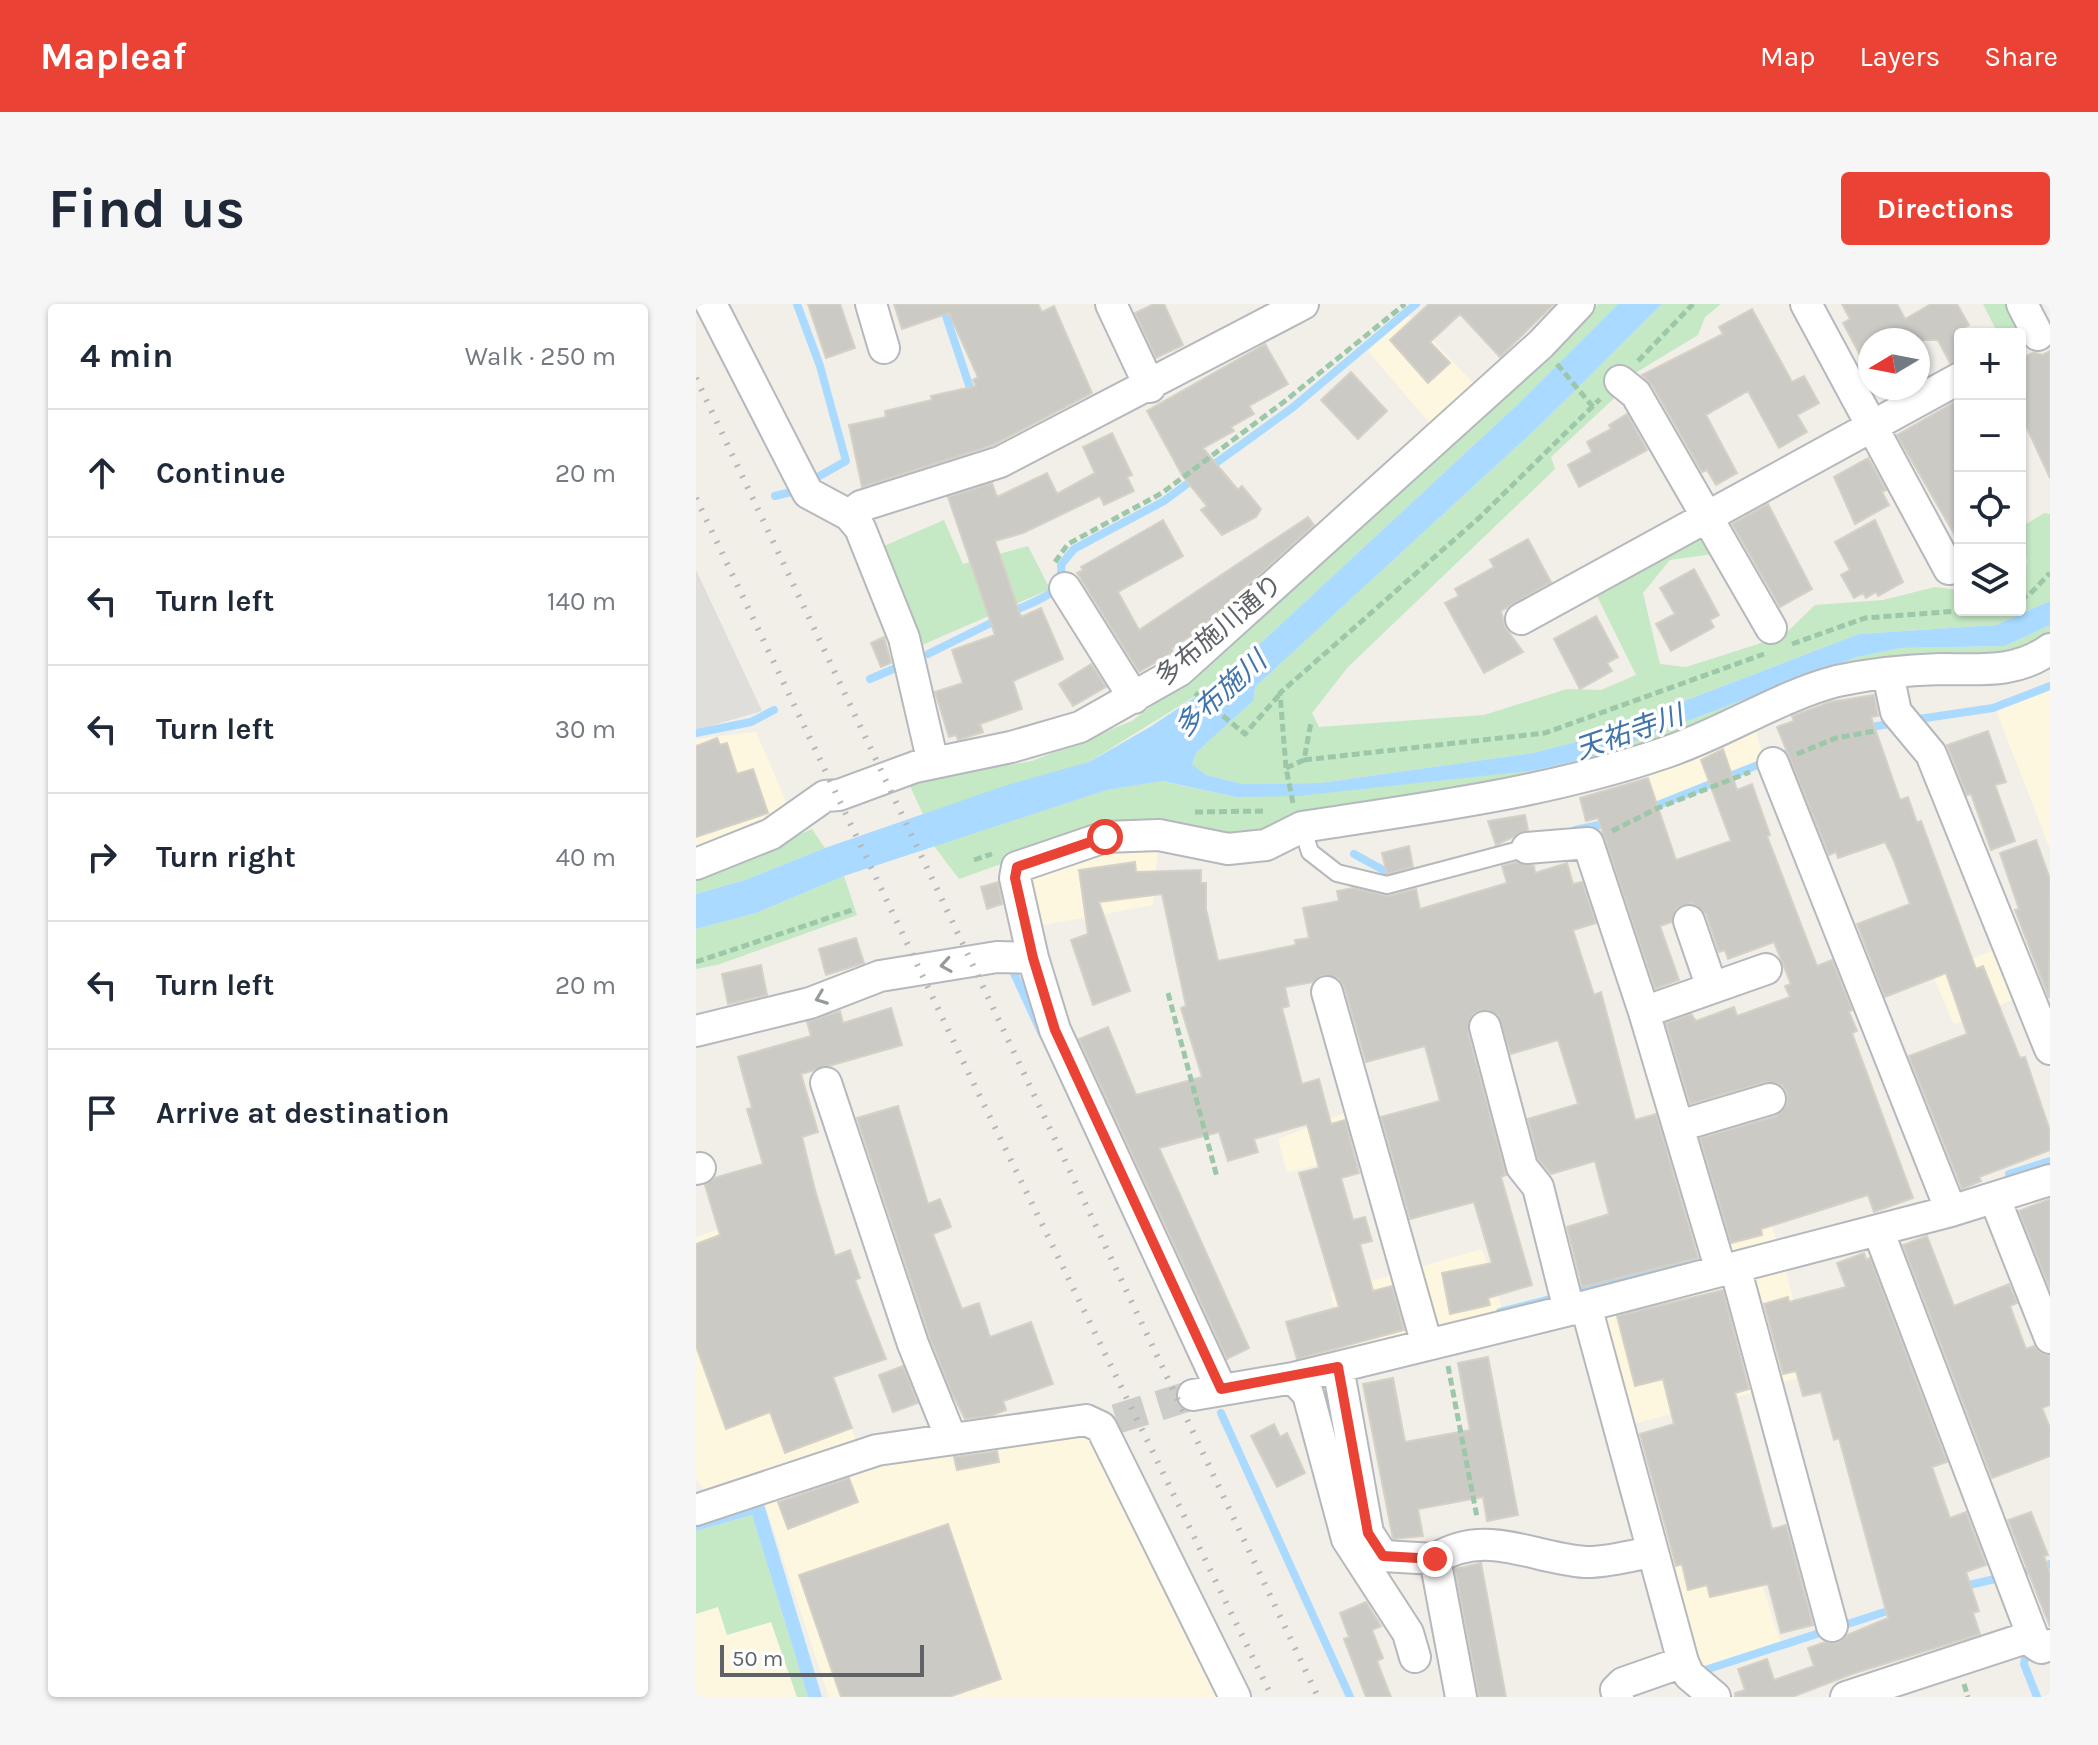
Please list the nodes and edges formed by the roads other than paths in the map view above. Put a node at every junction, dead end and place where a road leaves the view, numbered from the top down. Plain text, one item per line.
1 (711, 304) edge
2 (871, 304) edge
3 (1111, 304) edge
4 (1303, 304) edge
5 (1579, 304) edge
6 (1806, 304) edge
7 (2022, 304) edge
8 (2036, 336) edge
9 (884, 348) dead end
10 (1620, 381) road end
11 (1954, 381) edge
12 (1150, 387) junction
13 (1874, 426) junction
14 (849, 515) junction
15 (1707, 518) junction
16 (1949, 569) dead end
17 (1058, 581) road end
18 (1521, 619) dead end
19 (1771, 628) dead end
20 (2050, 649) edge
21 (1888, 674) junction
22 (1134, 698) junction
23 (933, 763) junction
24 (1773, 763) dead end
25 (1298, 817) junction
26 (1527, 848) joint
27 (696, 864) edge
28 (1689, 921) dead end
29 (1033, 958) junction
30 (1766, 969) dead end
31 (1712, 988) junction
32 (1327, 992) dead end
33 (1644, 1012) junction
34 (1485, 1027) dead end
35 (696, 1031) edge
36 (2050, 1049) edge
37 (826, 1083) dead end
38 (1770, 1099) dead end
39 (1679, 1126) junction
40 (2050, 1180) edge
41 (1995, 1199) junction
42 (1951, 1211) junction
43 (1878, 1230) junction
44 (1728, 1269) junction
45 (1578, 1308) junction
46 (2050, 1338) edge
47 (1436, 1343) junction
48 (1338, 1367) junction
49 (1293, 1378) junction
50 (951, 1438) junction
51 (696, 1510) edge
52 (1653, 1552) junction
53 (1435, 1559) junction
54 (1832, 1626) dead end
55 (2041, 1641) edge
56 (1415, 1657) dead end
57 (1683, 1662) junction
58 (1235, 1697) edge
59 (1461, 1697) edge
60 (1618, 1697) edge
61 (1715, 1697) edge
62 (1846, 1697) edge

1 - 14 street
2 - 9 street
3 - 12 street
4 - 12 street
5 - 22 street, 多布施川通り
6 - 13 street
7 - 8 street
10 - 15 street
11 - 13 street
12 - 14 street
13 - 15 street
13 - 16 street
14 - 23 street
15 - 18 street
15 - 19 street
17 - 22 street
20 - 21 street
21 - 25 street
21 - 36 street
22 - 23 street, 多布施川通り
23 - 27 street, 多布施川通り
24 - 42 street
25 - 26 lane
25 - 29 street
26 - 33 street
28 - 31 street
29 -> 35 street
29 - 49 street
30 - 31 street
31 - 33 street
32 - 47 street
33 - 39 street
34 - 45 street
37 - 50 street
38 - 39 street
39 - 44 street
40 - 41 street
41 - 42 street
41 - 46 street
42 - 43 street
43 - 44 street
43 - 55 street
44 - 45 street
44 - 54 street
45 - 47 street
45 - 52 street
47 - 48 street
48 - 49 street
48 - 53 street
49 - 56 street
50 - 51 street
50 - 58 street
52 - 53 street
52 - 57 street
53 - 59 street
55 - 62 street
57 - 60 street
57 - 61 street

